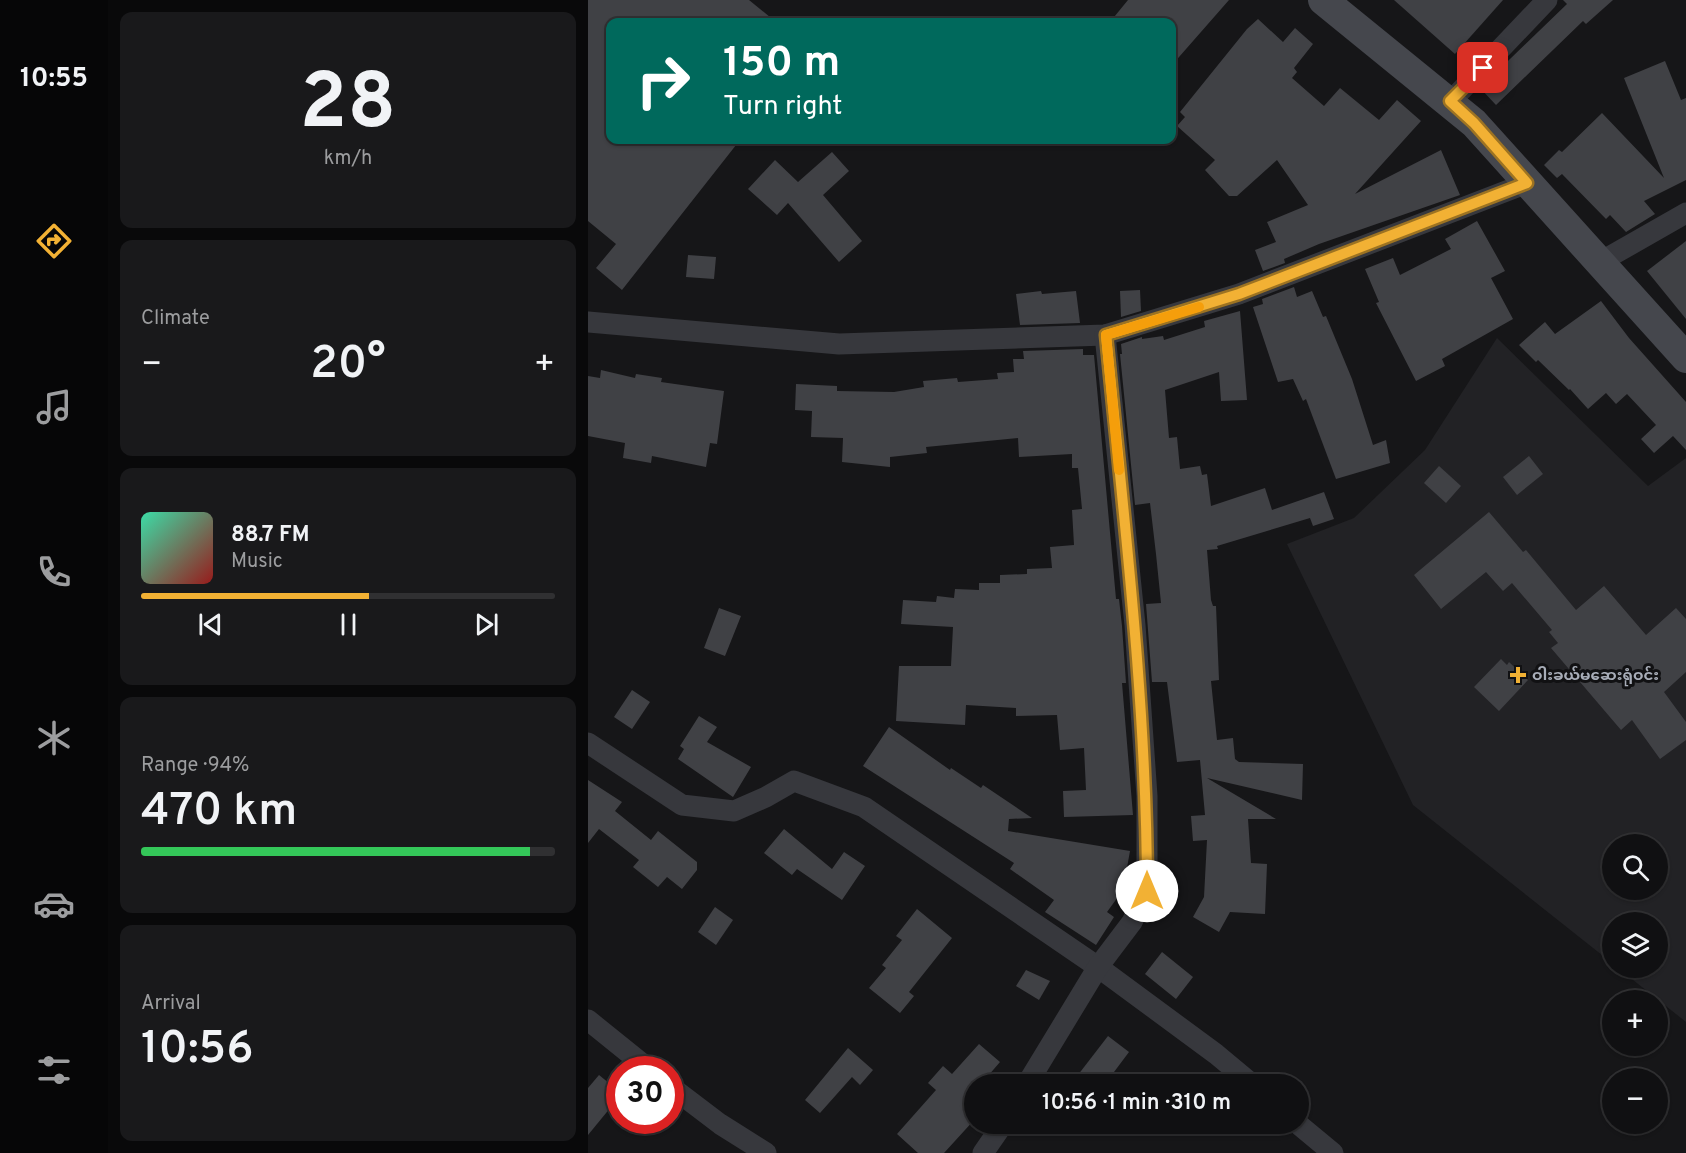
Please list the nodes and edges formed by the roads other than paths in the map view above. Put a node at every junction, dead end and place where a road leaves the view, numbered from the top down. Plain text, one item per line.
1 (1323, 0) edge
2 (1547, 0) edge
3 (1450, 101) junction
4 (1527, 183) junction
5 (1686, 213) edge
6 (1600, 262) junction
7 (588, 322) edge
8 (1106, 335) junction
9 (1686, 358) edge
10 (588, 743) edge
11 (1098, 967) junction
12 (588, 1020) edge
13 (633, 1056) edge
14 (1033, 1074) edge
15 (1240, 1074) edge
16 (684, 1097) edge
17 (1309, 1133) edge
18 (996, 1134) edge
19 (766, 1153) edge
20 (983, 1153) edge
21 (1333, 1153) edge

1 - 3 street
2 - 3 street
3 - 4 street
4 - 6 street
4 - 8 street
5 - 6 street
6 - 9 street
7 - 8 street
8 - 11 street
10 - 11 street
11 - 14 street
11 - 15 street
12 - 13 street
16 - 19 street
17 - 21 street
18 - 20 street

